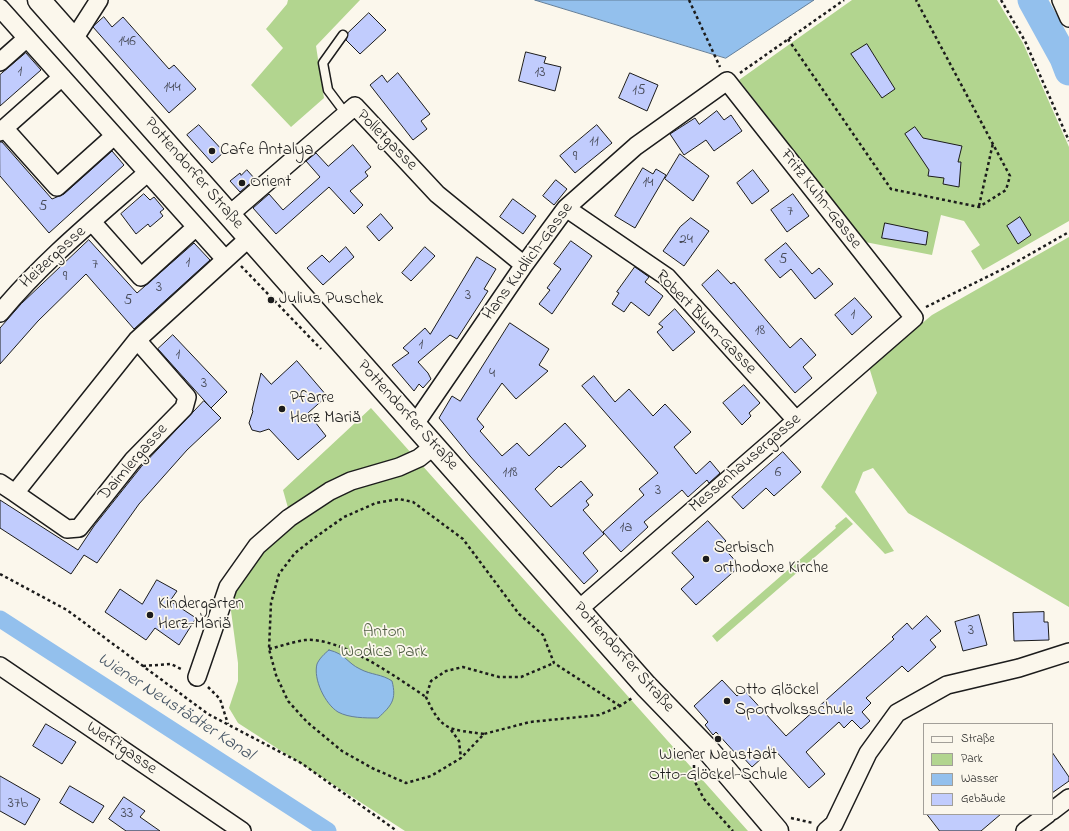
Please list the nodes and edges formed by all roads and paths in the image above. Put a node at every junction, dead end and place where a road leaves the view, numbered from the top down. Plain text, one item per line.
1 (39, 0) edge
2 (99, 0) edge
3 (689, 0) edge
4 (844, 0) edge
5 (916, 0) edge
6 (1001, 0) edge
7 (1061, 0) edge
8 (0, 8) edge
9 (1069, 18) edge
10 (343, 35) dead end
11 (27, 38) junction
12 (74, 39) junction
13 (788, 39) junction
14 (0, 62) edge
15 (62, 77) junction
16 (727, 81) junction
17 (346, 114) junction
18 (2, 130) edge
19 (114, 136) junction
20 (1069, 141) edge
21 (993, 143) junction
22 (147, 173) junction
23 (979, 207) junction
24 (566, 208) junction
25 (229, 215) junction
26 (92, 222) junction
27 (196, 227) junction
28 (1069, 232) edge
29 (249, 238) junction
30 (225, 259) junction
31 (524, 265) junction
32 (0, 313) edge
33 (914, 318) junction
34 (137, 340) junction
35 (796, 420) junction
36 (415, 424) junction
37 (434, 446) junction
38 (0, 483) edge
39 (15, 493) junction
40 (0, 574) edge
41 (578, 609) junction
42 (269, 649) junction
43 (1069, 652) edge
44 (554, 663) junction
45 (0, 666) edge
46 (197, 677) dead end
47 (646, 686) junction
48 (426, 697) junction
49 (620, 706) junction
50 (450, 730) junction
51 (484, 734) junction
52 (461, 758) junction
53 (694, 765) dead end
54 (1069, 798) edge
55 (1053, 810) edge
56 (1047, 815) edge
57 (781, 824) edge
58 (821, 829) edge
59 (242, 831) edge
60 (398, 831) edge
61 (733, 831) edge
62 (1025, 831) edge

1 - 12 main road, Pottendorfer Straße
2 - 12 street
3 - 16 path
4 - 13 path
5 - 21 path
6 - 20 path
7 - 9 street
8 - 11 street, Pottendorfer Straße
10 - 17 lane
11 - 14 street
11 - 15 street, Pottendorfer Straße
12 - 25 main road, Pottendorfer Straße
13 - 16 path
13 - 23 path
15 - 18 street
15 - 19 street, Pottendorfer Straße
16 - 24 street, Hans Kudlich-Gasse
16 - 33 street, Fritz Kuhn-Gasse
17 - 25 street, Polletgasse
17 - 31 street, Polletgasse
18 - 19 street
19 - 22 street, Pottendorfer Straße
21 - 23 path
21 - 23 path
22 - 26 street, Heizergasse
22 - 27 street, Pottendorfer Straße
24 - 31 street, Hans Kudlich-Gasse
24 - 35 street, Robert Blum-Gasse
25 - 29 main road, Pottendorfer Straße
26 - 27 street, Heizergasse
26 - 32 street, Heizergasse
27 - 30 street, Pottendorfer Straße
28 - 33 path
29 - 30 street
29 - 36 main road, Pottendorfer Straße
30 - 34 street
31 - 36 street, Hans Kudlich-Gasse
33 - 35 street, Messenhausergasse
34 - 39 street
34 - 39 street, Daimlergasse
35 - 41 street, Messenhausergasse
36 - 37 main road, Pottendorfer Straße
37 - 41 main road, Pottendorfer Straße
37 - 46 street
38 - 39 street, Daimlergasse
40 - 60 path
41 - 47 main road, Pottendorfer Straße
42 - 44 path
42 - 48 path
42 - 52 path
43 - 58 street
44 - 48 path
44 - 49 path
45 - 59 street, Werftgasse
47 - 49 path
47 - 57 main road, Pottendorfer Straße
48 - 50 path
49 - 51 path
50 - 51 path
50 - 52 path
51 - 52 path
53 - 61 path
54 - 55 street
56 - 62 street
57 - 58 path

